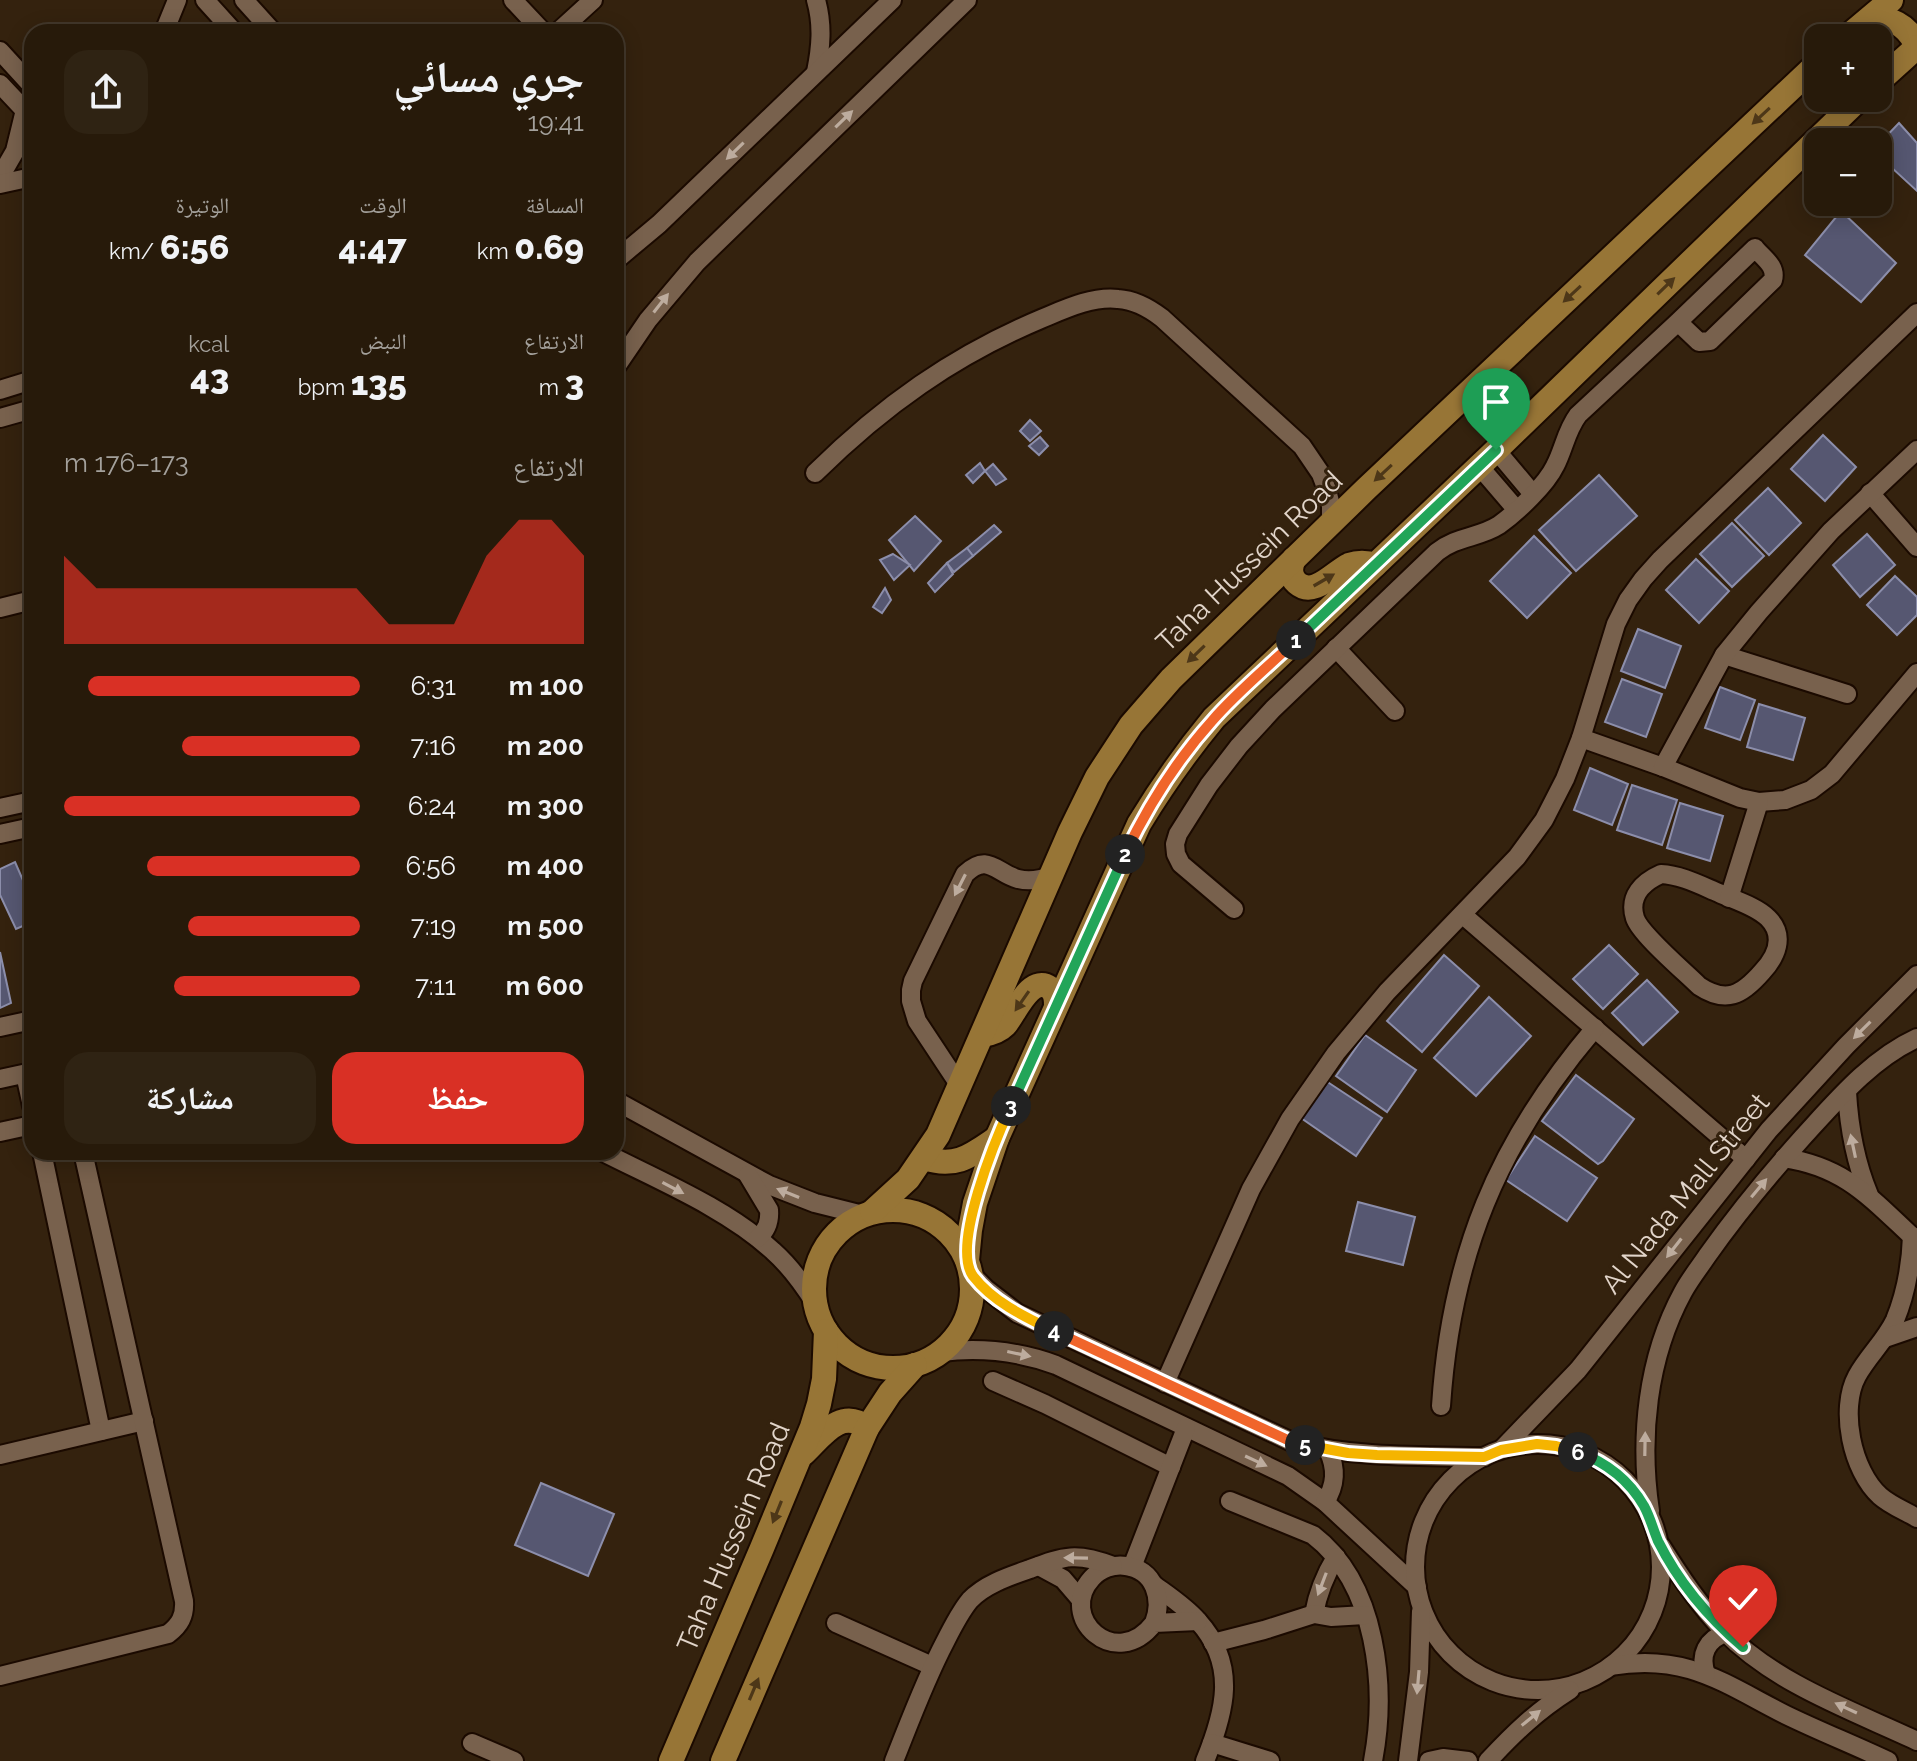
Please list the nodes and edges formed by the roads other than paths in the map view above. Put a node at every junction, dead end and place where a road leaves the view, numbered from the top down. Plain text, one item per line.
1 (177, 0) edge
2 (205, 0) edge
3 (244, 0) edge
4 (513, 0) edge
5 (593, 0) edge
6 (816, 0) edge
7 (892, 0) edge
8 (967, 0) edge
9 (1891, 0) edge
10 (1867, 21) junction
11 (167, 24) edge
12 (227, 24) edge
13 (266, 24) edge
14 (536, 24) edge
15 (567, 24) edge
16 (1863, 24) edge
17 (1917, 47) edge
18 (0, 51) edge
19 (1892, 69) edge
20 (816, 73) junction
21 (1804, 76) edge
22 (24, 77) edge
23 (0, 84) edge
24 (24, 110) edge
25 (1846, 112) edge
26 (24, 125) edge
27 (0, 177) edge
28 (24, 179) edge
29 (0, 184) edge
30 (624, 253) edge
31 (1917, 313) edge
32 (1678, 322) junction
33 (624, 355) edge
34 (24, 382) edge
35 (0, 390) edge
36 (24, 411) edge
37 (0, 418) edge
38 (1917, 450) edge
39 (1488, 458) junction
40 (815, 473) dead end
41 (1870, 493) junction
42 (1533, 494) junction
43 (1516, 509) junction
44 (1331, 522) junction
45 (1917, 547) edge
46 (1294, 559) junction
47 (1375, 565) junction
48 (24, 602) edge
49 (0, 608) edge
50 (1336, 648) junction
51 (1724, 655) junction
52 (1917, 673) edge
53 (1847, 694) dead end
54 (1395, 711) dead end
55 (1581, 738) junction
56 (1663, 767) junction
57 (1759, 802) junction
58 (24, 803) edge
59 (0, 808) edge
60 (24, 829) edge
61 (0, 834) edge
62 (1051, 876) junction
63 (1729, 898) junction
64 (1234, 909) dead end
65 (1463, 915) junction
66 (1917, 975) edge
67 (1056, 1005) junction
68 (24, 1022) edge
69 (0, 1027) edge
70 (1595, 1028) junction
71 (982, 1035) junction
72 (1917, 1038) edge
73 (24, 1074) edge
74 (0, 1079) edge
75 (960, 1086) junction
76 (1847, 1092) junction
77 (624, 1105) edge
78 (24, 1127) edge
79 (0, 1132) edge
80 (997, 1138) junction
81 (924, 1158) junction
82 (1784, 1158) junction
83 (1746, 1159) junction
84 (44, 1160) edge
85 (85, 1160) edge
86 (618, 1160) edge
87 (746, 1173) junction
88 (1870, 1198) junction
89 (867, 1213) junction
90 (758, 1238) junction
91 (1914, 1238) edge
92 (969, 1267) junction
93 (815, 1303) junction
94 (1917, 1327) edge
95 (826, 1331) junction
96 (1885, 1338) junction
97 (1076, 1341) junction
98 (941, 1352) junction
99 (915, 1365) junction
100 (1062, 1368) junction
101 (993, 1381) dead end
102 (1165, 1383) junction
103 (1441, 1406) dead end
104 (144, 1421) junction
105 (867, 1428) junction
106 (1186, 1428) junction
107 (101, 1431) junction
108 (1328, 1450) junction
109 (1493, 1453) junction
110 (0, 1455) edge
111 (800, 1456) junction
112 (1171, 1467) junction
113 (1230, 1501) dead end
114 (1325, 1502) junction
115 (1917, 1518) edge
116 (1654, 1531) junction
117 (1336, 1557) junction
118 (1039, 1566) junction
119 (1113, 1566) junction
120 (1132, 1567) junction
121 (1154, 1585) junction
122 (1419, 1596) junction
123 (1081, 1600) junction
124 (1314, 1614) junction
125 (1365, 1615) junction
126 (1198, 1621) junction
127 (836, 1623) dead end
128 (1154, 1623) junction
129 (1726, 1633) junction
130 (1213, 1643) junction
131 (932, 1666) junction
132 (1611, 1666) junction
133 (1706, 1674) junction
134 (0, 1676) edge
135 (1580, 1684) junction
136 (1913, 1735) edge
137 (472, 1743) dead end
138 (1212, 1743) junction
139 (514, 1761) edge
140 (671, 1761) edge
141 (723, 1761) edge
142 (894, 1761) edge
143 (1205, 1761) edge
144 (1270, 1761) edge
145 (1373, 1761) edge
146 (1408, 1761) edge
147 (1429, 1761) edge
148 (1468, 1761) edge
149 (1488, 1761) edge
150 (1888, 1761) edge

1 - 11 street
2 - 12 street
3 - 13 street
4 - 14 street
5 - 15 street
6 - 20 street
7 - 20 street
33 -> 8 street
9 - 10 main road
10 - 16 main road
10 - 17 main road
17 - 19 main road
18 - 22 street
20 -> 30 street
21 -> 44 main road, Taha Hussein Road
23 - 24 street
39 -> 25 main road
26 - 27 street
28 - 29 street
31 - 55 street
32 - 32 street
32 - 42 street
34 - 35 street
36 - 37 street
38 - 41 street
39 - 42 street
39 - 43 street
39 - 47 main road
40 - 44 street
41 - 45 street
41 - 51 street
42 - 43 street
43 - 50 street
44 - 46 main road, Taha Hussein Road
46 -> 47 main road
46 -> 62 main road, Taha Hussein Road
47 - 67 main road
48 - 49 street
50 - 54 street
50 - 64 street
51 - 53 street
51 - 56 street
52 - 57 street
55 - 56 street
55 - 65 street
56 - 57 street
57 - 63 street
58 - 59 street
60 - 61 street
62 - 71 main road, Taha Hussein Road
62 -> 75 street
63 - 63 street
65 - 70 street
65 - 102 street
66 -> 83 street, Al Nada Mall Street
67 -> 71 main road
67 - 80 main road
68 - 69 street
70 - 83 street
70 - 103 street
71 - 75 main road, Taha Hussein Road
72 - 76 street, Al Nada Mall Street
73 - 74 street
75 - 81 main road, Taha Hussein Road
76 - 82 street, Al Nada Mall Street
88 -> 76 street
77 - 87 street
78 - 79 street
80 - 81 main road
80 - 92 main road
81 - 89 main road, Taha Hussein Road
82 - 88 street
116 -> 82 street, Al Nada Mall Street
83 -> 109 street, Al Nada Mall Street
84 - 107 street
85 - 104 street
86 -> 90 street
89 -> 87 street
87 - 90 street
88 - 91 street
89 - 92 main road
89 - 93 main road
90 - 93 street
91 - 96 street
92 - 97 street
92 - 98 main road
93 - 95 main road
94 - 96 street
95 - 99 main road
95 - 111 main road, Taha Hussein Road
96 - 115 street
97 - 100 street
97 - 102 street
98 - 99 main road
98 -> 100 street
99 - 105 main road
100 - 106 street
101 - 112 street
102 - 108 street
104 - 107 street
104 - 134 street
105 - 111 main road
141 -> 105 main road
106 - 112 street
106 -> 114 street
107 - 110 street
108 - 109 street
108 - 114 street
109 - 116 street
109 - 122 street
111 -> 140 main road, Taha Hussein Road
112 - 120 street
113 - 117 street
114 - 122 street
116 - 129 street
116 - 132 street
117 -> 124 street
117 - 125 street
119 -> 118 street
118 - 123 street
118 - 131 street
119 - 120 street
119 - 123 street
120 - 121 street
121 - 126 street
121 - 128 street
122 - 135 street
122 -> 146 street
123 - 128 street
124 - 125 street
124 - 130 street
125 - 145 street
126 - 128 street
126 - 130 street
127 - 131 street
129 - 133 street
136 -> 129 street
130 - 138 street
131 - 142 street
132 - 133 street
132 - 135 street
133 - 150 street
149 -> 135 street
137 - 139 street
138 - 143 street
138 - 144 street
147 - 148 street

